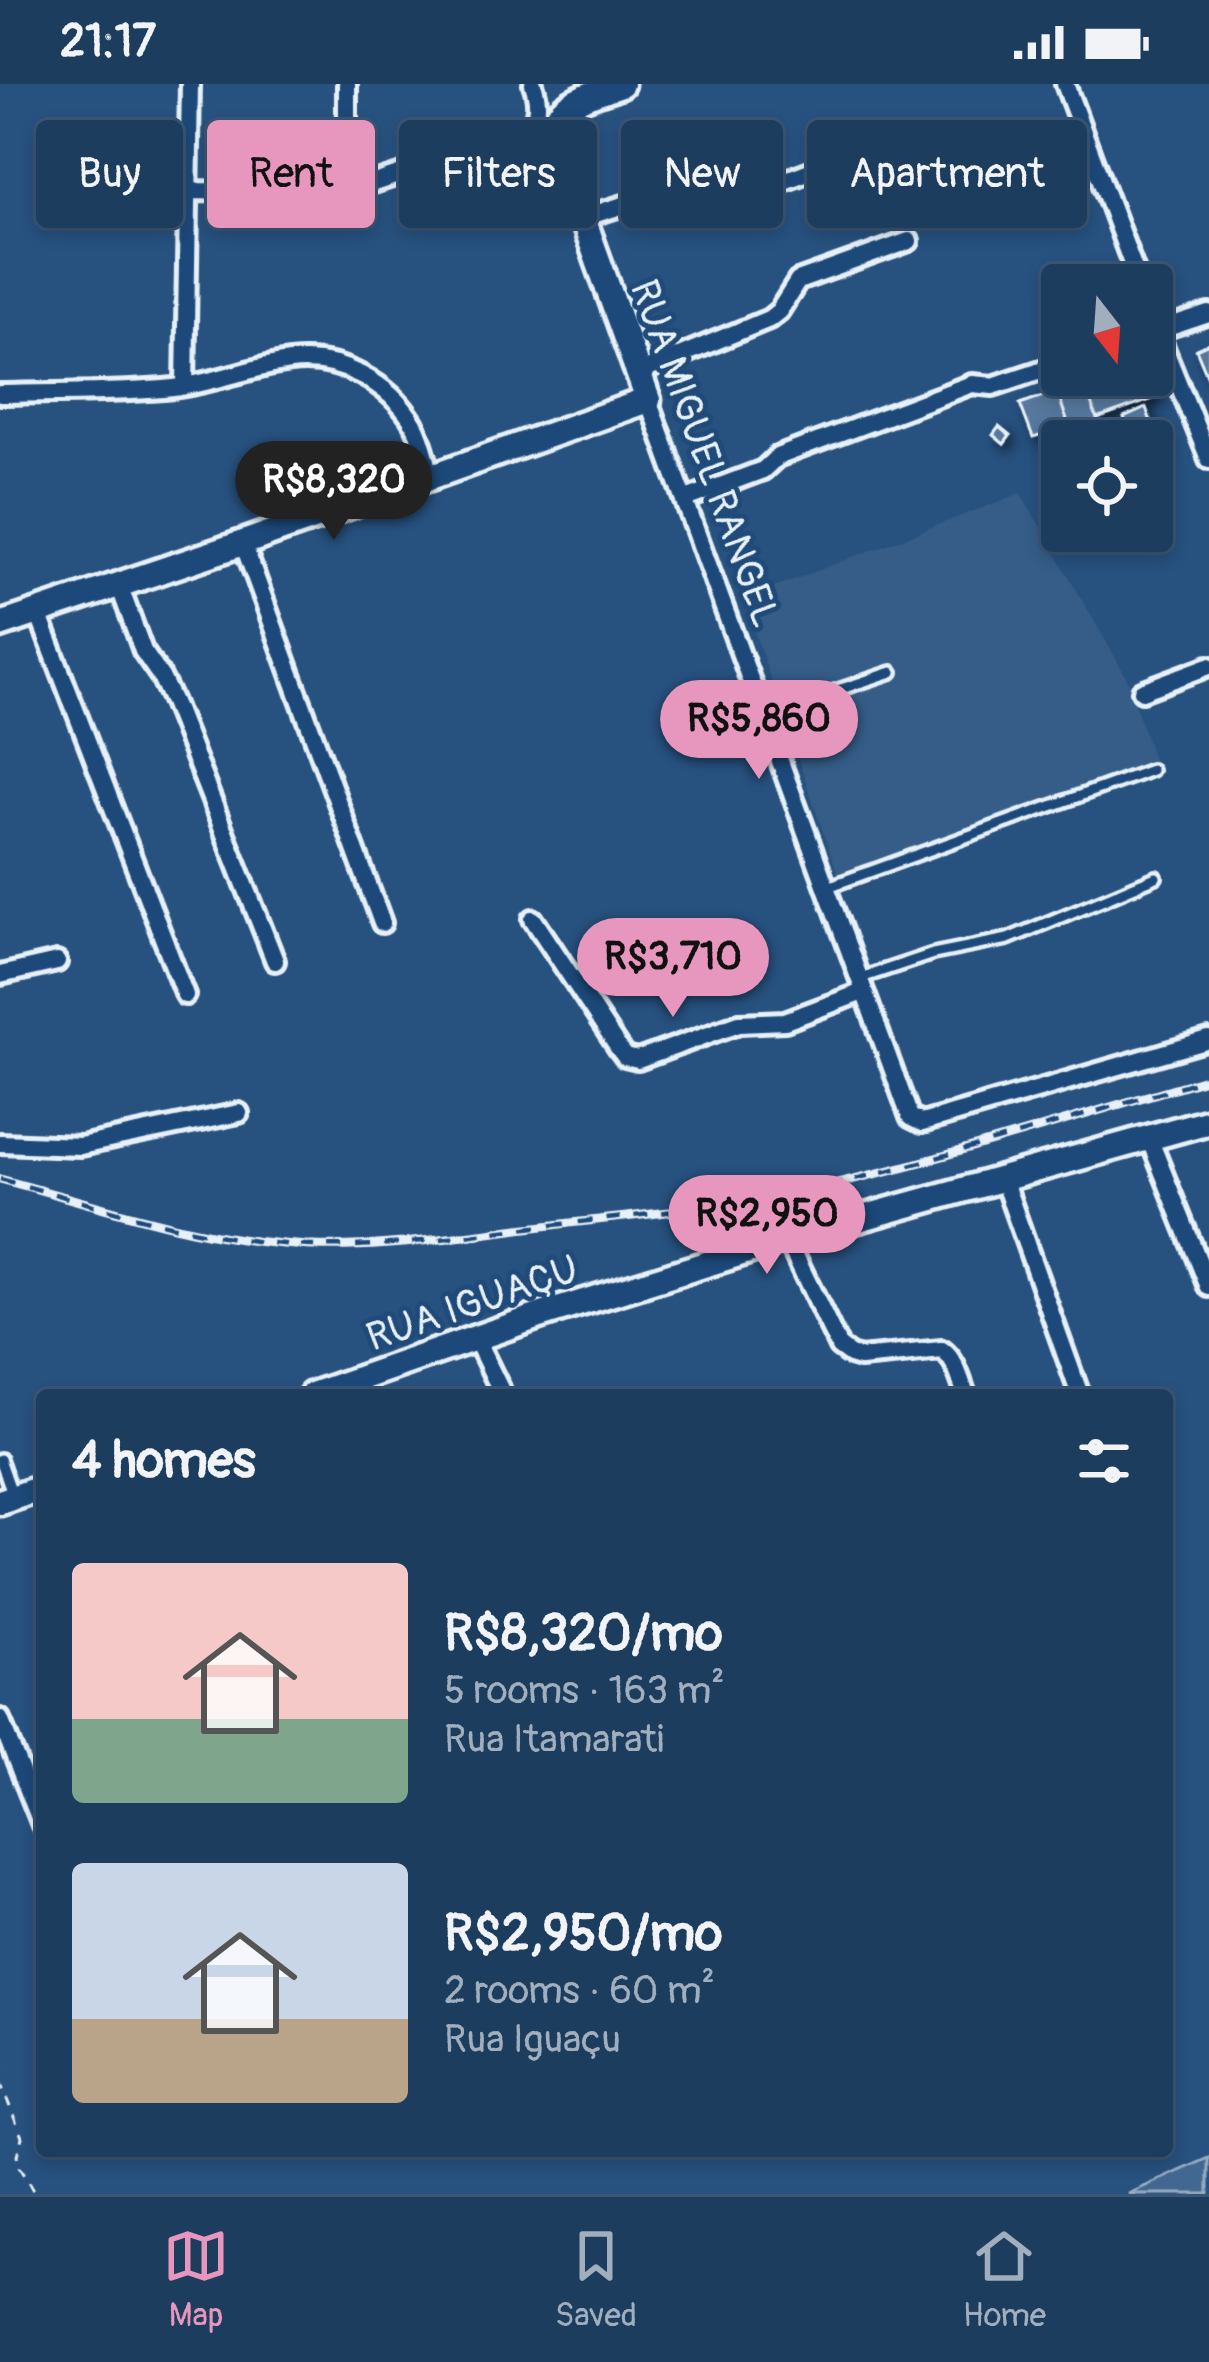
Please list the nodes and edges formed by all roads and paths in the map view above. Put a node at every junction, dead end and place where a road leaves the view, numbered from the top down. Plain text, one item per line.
1 (190, 84) edge
2 (347, 84) edge
3 (621, 84) edge
4 (1065, 84) edge
5 (536, 91) edge
6 (565, 106) junction
7 (348, 120) edge
8 (554, 120) edge
9 (807, 172) edge
10 (187, 191) junction
11 (207, 191) edge
12 (597, 213) edge
13 (586, 228) edge
14 (909, 241) dead end
15 (1132, 264) edge
16 (1209, 314) edge
17 (1173, 323) edge
18 (1041, 370) edge
19 (638, 373) junction
20 (1173, 373) edge
21 (185, 386) junction
22 (0, 394) edge
23 (648, 400) junction
24 (1209, 459) edge
25 (431, 476) junction
26 (686, 500) junction
27 (243, 543) junction
28 (119, 585) junction
29 (38, 613) junction
30 (0, 625) edge
31 (1209, 666) edge
32 (892, 672) dead end
33 (1142, 692) dead end
34 (763, 715) junction
35 (1151, 770) dead end
36 (1156, 877) dead end
37 (826, 887) junction
38 (532, 919) dead end
39 (382, 922) dead end
40 (275, 961) dead end
41 (57, 962) dead end
42 (0, 975) edge
43 (862, 985) junction
44 (185, 995) dead end
45 (1209, 1040) edge
46 (239, 1113) dead end
47 (1209, 1120) edge
48 (1149, 1138) junction
49 (0, 1143) edge
50 (1003, 1179) junction
51 (787, 1239) junction
52 (1209, 1287) edge
53 (475, 1337) junction
54 (329, 1389) edge
55 (500, 1389) edge
56 (964, 1389) edge
57 (1078, 1389) edge
58 (0, 1459) edge
59 (36, 1490) edge
60 (7, 1500) edge
61 (0, 1719) edge
62 (36, 1810) edge
63 (0, 2059) edge
64 (0, 2074) edge
65 (0, 2082) edge
66 (35, 2194) edge

1 - 10 street
2 - 7 street
3 - 6 main road
4 - 15 street
5 - 6 street
6 - 8 main road
9 - 12 street
10 - 11 street
10 - 21 street
13 - 19 main road, RUA MIGUEL RANGEL
14 - 19 street
16 - 17 street
18 - 26 street
19 - 23 main road, RUA MIGUEL RANGEL
20 - 24 street
21 - 22 street
21 - 25 street
23 - 25 main road
23 - 26 street, RUA MIGUEL RANGEL
25 - 27 main road
26 - 34 street, RUA MIGUEL RANGEL
27 - 28 main road
27 - 39 street
28 - 29 main road
28 - 40 street
29 - 30 main road
29 - 44 street
31 - 33 street
32 - 34 lane
34 - 37 street, RUA MIGUEL RANGEL
35 - 37 lane
36 - 43 lane
37 - 43 street, RUA MIGUEL RANGEL
38 - 43 street
41 - 42 street
43 - 45 street, RUA MIGUEL RANGEL
46 - 49 street
47 - 48 main road, RUA IGUAÇU
48 - 50 main road, RUA IGUAÇU
48 - 52 street
50 - 51 main road, RUA IGUAÇU
50 - 57 street
51 - 53 main road, RUA IGUAÇU
51 - 56 street
53 - 54 main road, RUA IGUAÇU
53 - 55 street
58 - 60 lane
59 - 60 main road
61 - 62 street
63 - 64 path
65 - 66 path

